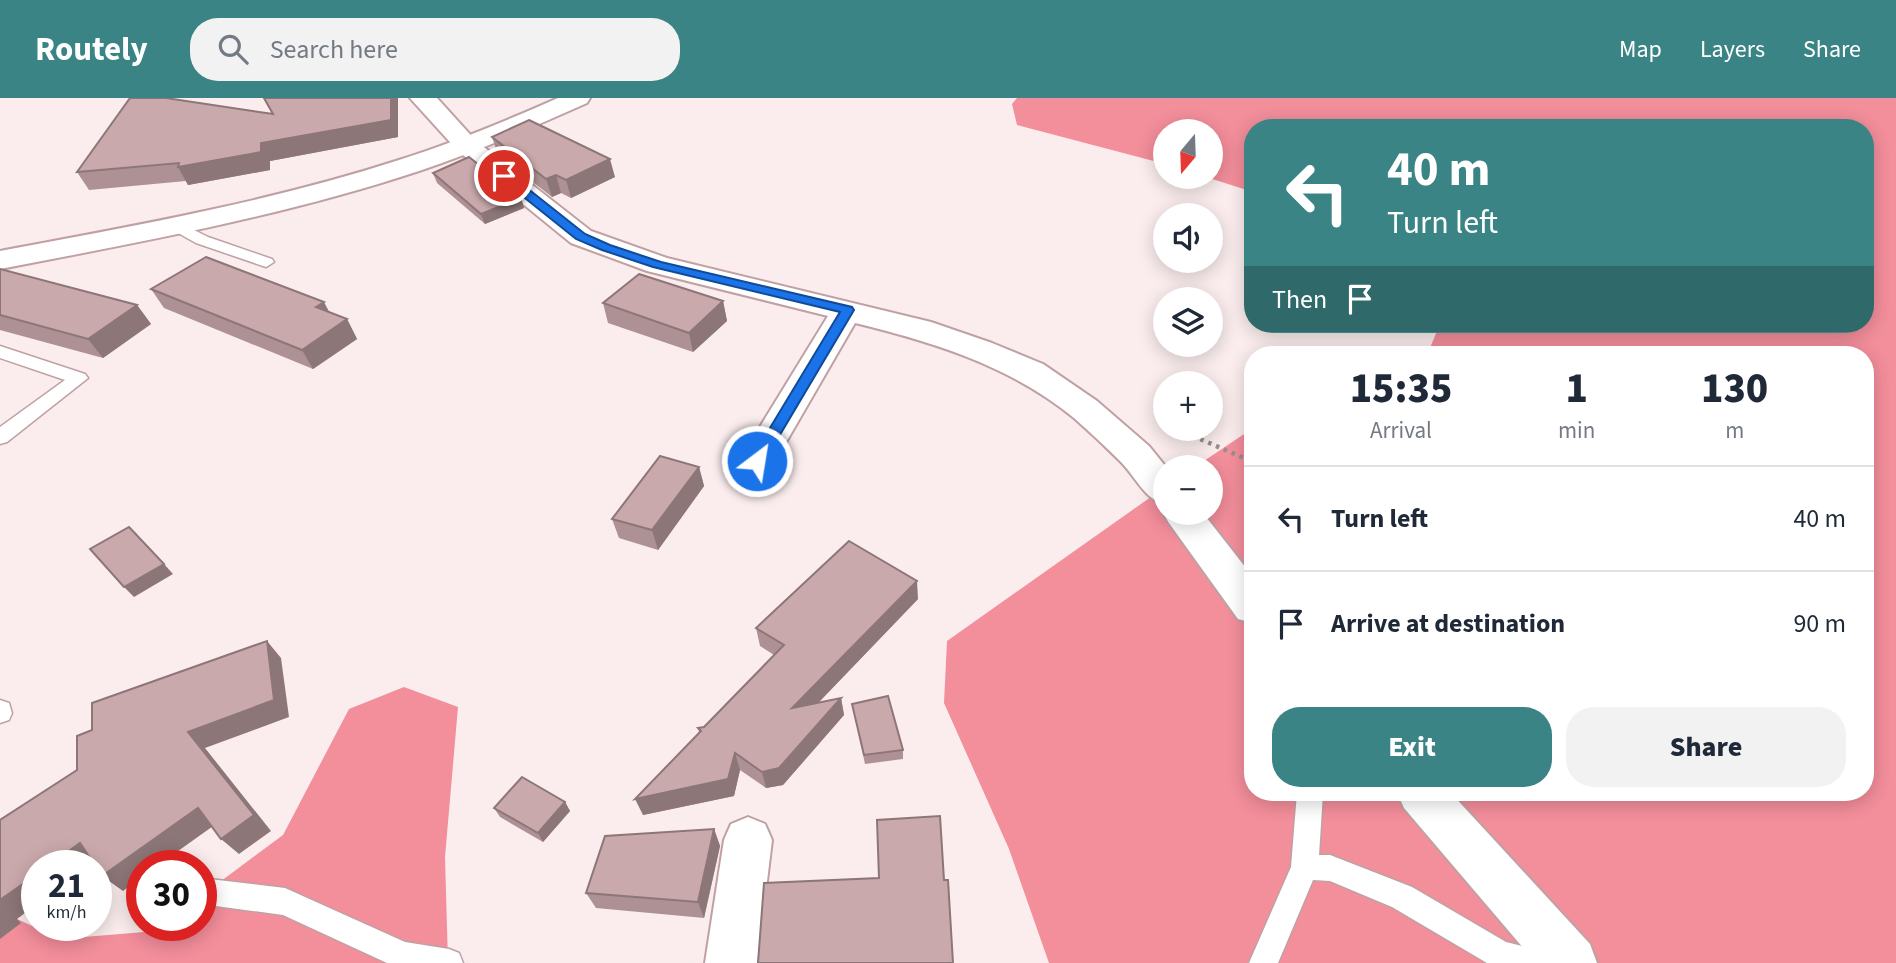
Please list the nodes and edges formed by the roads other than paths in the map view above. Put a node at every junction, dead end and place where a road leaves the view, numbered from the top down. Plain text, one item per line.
1 (422, 98) edge
2 (578, 98) edge
3 (467, 146) junction
4 (176, 226) junction
5 (0, 260) edge
6 (266, 262) dead end
7 (848, 310) junction
8 (0, 352) edge
9 (0, 437) edge
10 (757, 461) dead end
11 (1153, 476) edge
12 (1191, 525) edge
13 (1244, 595) edge
14 (1309, 801) edge
15 (1428, 801) edge
16 (748, 840) dead end
17 (1305, 867) junction
18 (217, 893) edge
19 (449, 963) edge
20 (731, 963) edge
21 (1263, 963) edge
22 (1539, 963) edge
23 (1571, 963) edge

1 - 3 street
2 - 3 street
3 - 4 street
3 - 7 street
4 - 5 street
4 - 6 lane
7 - 10 street
7 - 11 street
8 - 9 lane
12 - 13 street
14 - 17 lane
15 - 23 street
16 - 20 street
17 - 21 lane
17 - 22 lane
18 - 19 lane

